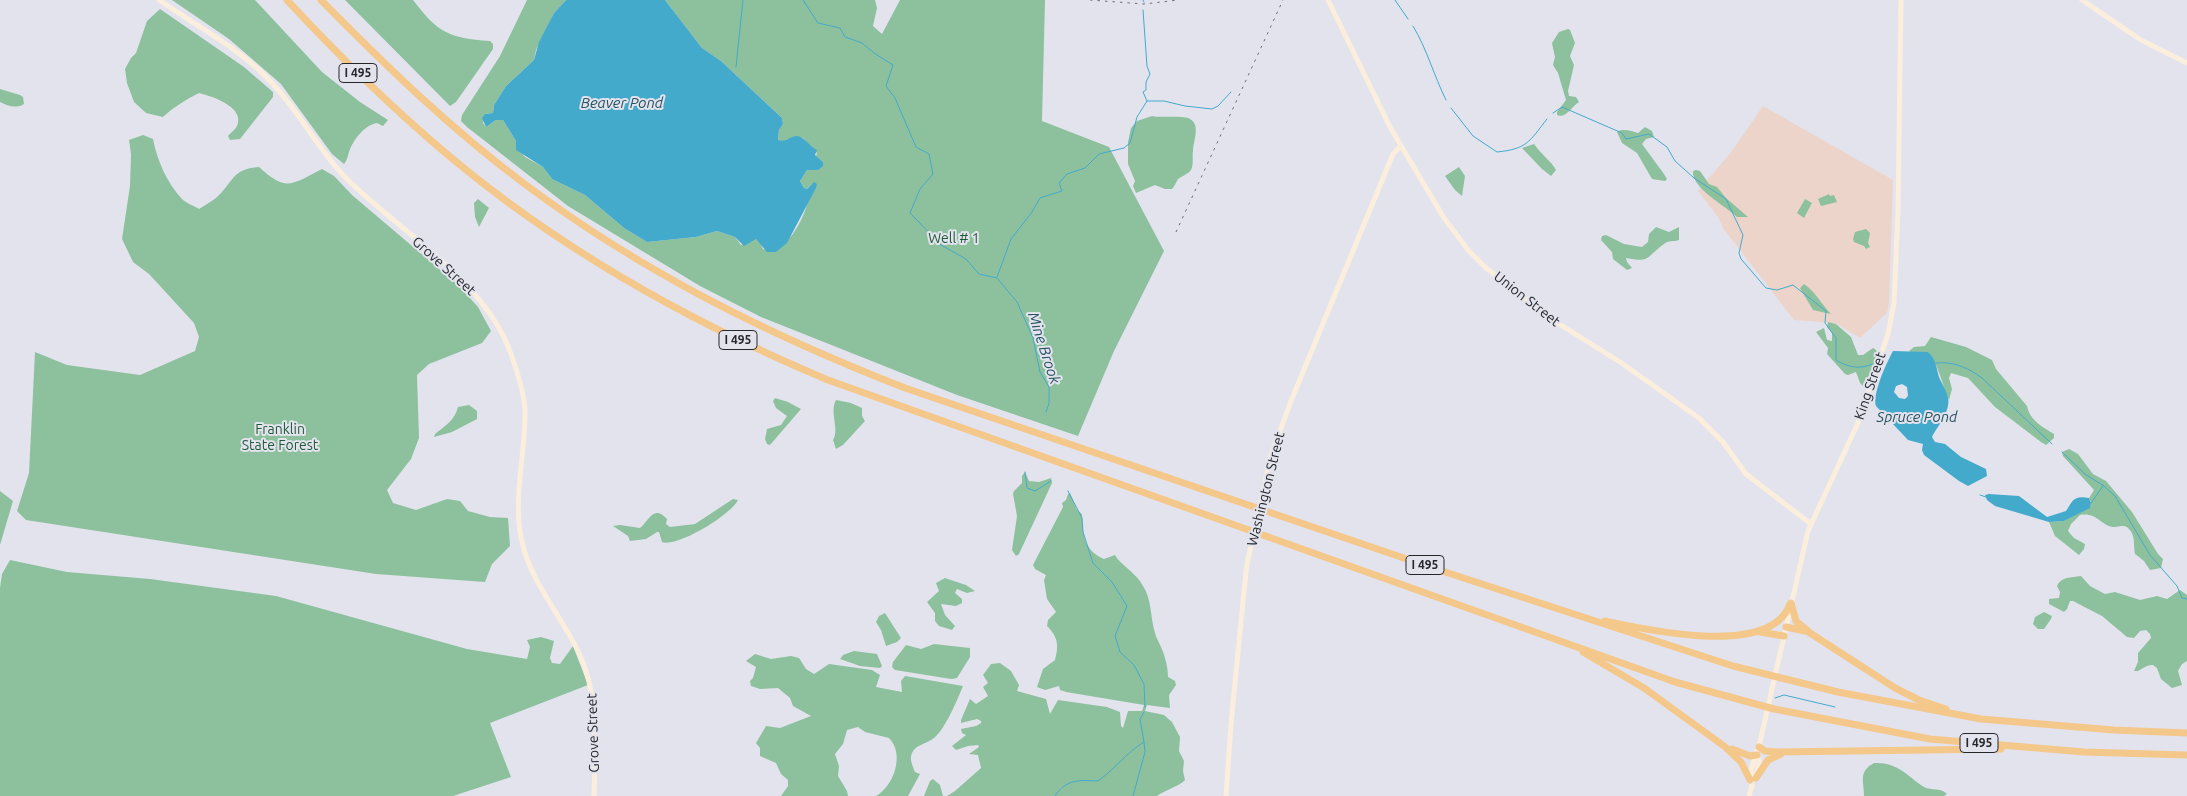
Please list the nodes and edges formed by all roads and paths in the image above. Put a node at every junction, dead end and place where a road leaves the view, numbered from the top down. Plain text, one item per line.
1 (159, 0) edge
2 (287, 0) edge
3 (322, 0) edge
4 (1328, 0) edge
5 (1901, 0) edge
6 (2082, 0) edge
7 (2187, 62) edge
8 (1401, 146) junction
9 (1810, 524) junction
10 (1791, 602) junction
11 (1577, 616) junction
12 (1786, 627) junction
13 (1755, 632) junction
14 (1810, 633) junction
15 (1784, 636) junction
16 (1568, 643) junction
17 (1996, 720) junction
18 (2187, 733) edge
19 (1724, 746) junction
20 (2041, 749) junction
21 (1786, 752) junction
22 (1757, 753) junction
23 (2187, 755) edge
24 (1752, 782) junction
25 (594, 796) edge
26 (1226, 796) edge
27 (1749, 796) edge

1 - 25 main road, Grove Street
2 - 16 highway, I 495
3 - 11 highway, I 495
4 - 8 main road, Union Street
5 - 9 main road, King Street
6 - 7 main road
8 - 9 main road, Union Street
8 - 26 main road, Washington Street
9 - 10 main road, King Street
10 - 12 main road, King Street
10 - 13 highway
10 - 14 highway
11 - 13 highway
11 - 17 highway, I 495
12 - 14 highway
12 - 15 main road, King Street
13 - 15 highway
14 - 17 highway
15 - 22 main road, King Street
16 - 19 highway
16 - 20 highway, I 495
17 - 18 highway, I 495
19 - 22 highway
19 - 24 highway
20 - 21 highway
20 - 23 highway, I 495
21 - 22 highway
21 - 24 highway
22 - 24 main road, King Street
24 - 27 main road, King Street

